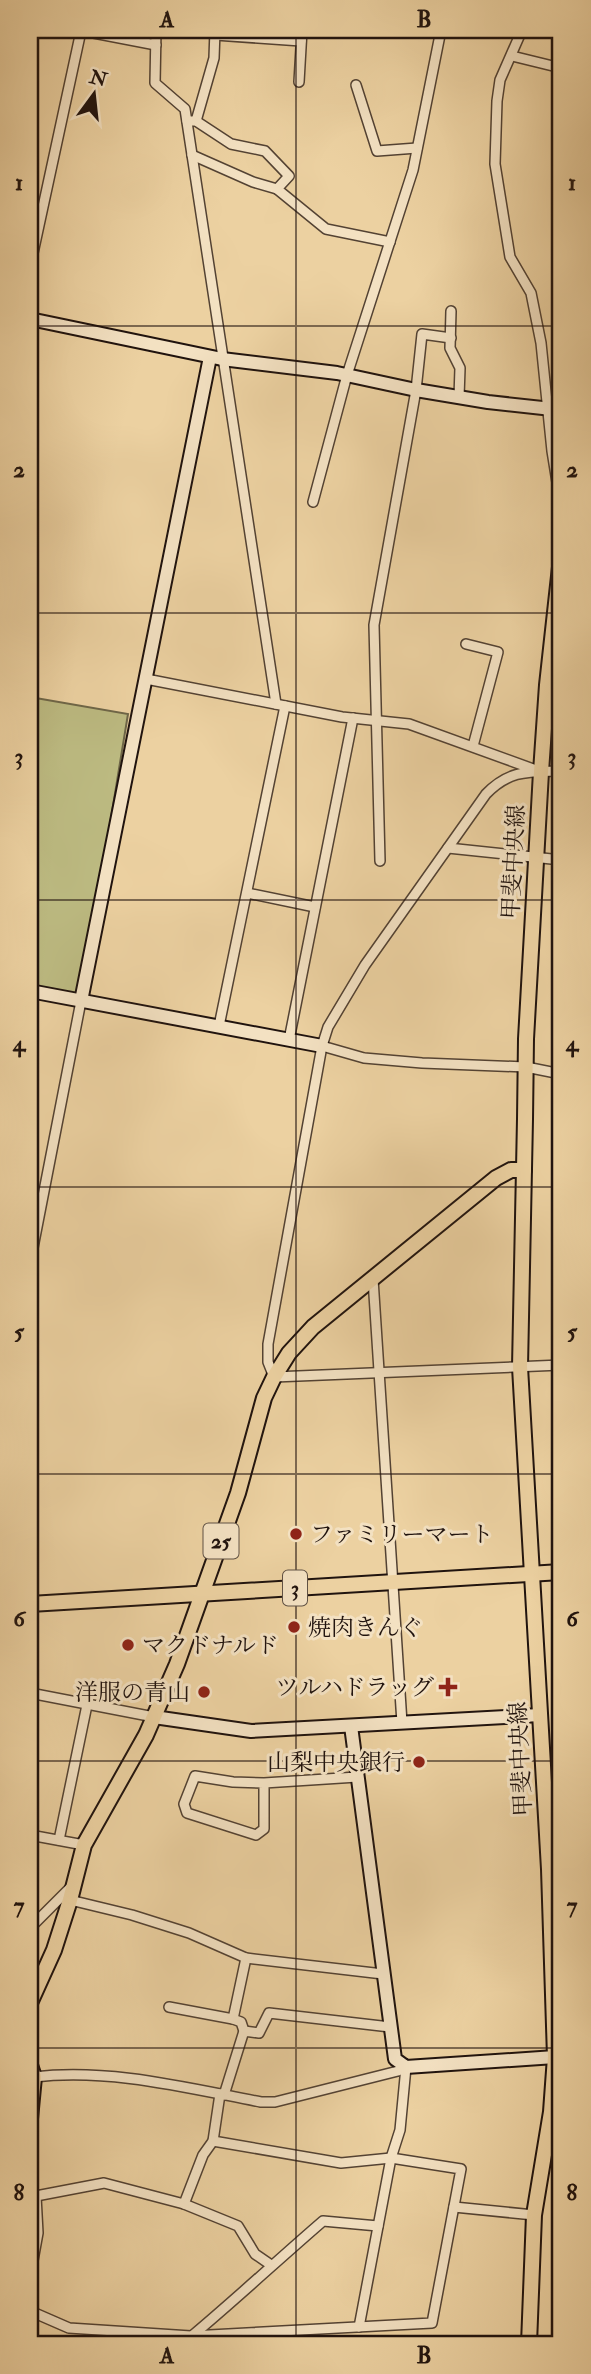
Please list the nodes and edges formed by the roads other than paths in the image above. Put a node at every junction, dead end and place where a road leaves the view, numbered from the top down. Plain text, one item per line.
1 (79, 30) edge
2 (156, 30) edge
3 (302, 30) edge
4 (441, 30) edge
5 (522, 30) edge
6 (215, 32) edge
7 (261, 34) edge
8 (301, 41) junction
9 (156, 45) junction
10 (512, 56) junction
11 (561, 68) edge
12 (299, 82) dead end
13 (356, 85) dead end
14 (192, 121) junction
15 (417, 148) junction
16 (192, 155) junction
17 (277, 189) junction
18 (390, 242) junction
19 (30, 267) edge
20 (451, 311) dead end
21 (30, 319) edge
22 (451, 338) junction
23 (216, 358) junction
24 (347, 375) junction
25 (416, 390) junction
26 (459, 397) junction
27 (555, 409) edge
28 (313, 502) dead end
29 (561, 507) edge
30 (561, 558) edge
31 (466, 644) dead end
32 (146, 679) junction
33 (281, 705) junction
34 (353, 718) junction
35 (376, 720) junction
36 (473, 746) junction
37 (561, 771) edge
38 (541, 772) junction
39 (448, 848) junction
40 (535, 858) junction
41 (561, 860) edge
42 (380, 861) dead end
43 (247, 893) junction
44 (315, 907) junction
45 (30, 991) edge
46 (82, 1001) junction
47 (219, 1026) junction
48 (289, 1040) junction
49 (322, 1046) junction
50 (526, 1067) junction
51 (561, 1074) edge
52 (524, 1170) junction
53 (30, 1264) edge
54 (373, 1279) junction
55 (561, 1365) edge
56 (520, 1367) junction
57 (379, 1374) junction
58 (274, 1377) junction
59 (561, 1572) edge
60 (532, 1573) junction
61 (394, 1581) junction
62 (201, 1594) junction
63 (30, 1604) edge
64 (30, 1693) edge
65 (87, 1704) junction
66 (540, 1714) junction
67 (154, 1717) junction
68 (402, 1723) junction
69 (351, 1726) junction
70 (357, 1777) junction
71 (264, 1783) junction
72 (30, 1835) edge
73 (59, 1840) junction
74 (85, 1845) junction
75 (74, 1884) junction
76 (70, 1900) junction
77 (30, 1928) edge
78 (246, 1958) junction
79 (383, 1974) junction
80 (30, 2003) edge
81 (169, 2007) dead end
82 (233, 2020) junction
83 (390, 2027) junction
84 (244, 2031) junction
85 (555, 2057) junction
86 (406, 2067) junction
87 (32, 2071) edge
88 (222, 2095) junction
89 (30, 2119) edge
90 (213, 2141) junction
91 (391, 2158) junction
92 (33, 2195) edge
93 (184, 2204) junction
94 (454, 2207) junction
95 (534, 2215) junction
96 (378, 2226) junction
97 (271, 2265) junction
98 (30, 2277) edge
99 (30, 2311) edge
100 (359, 2327) junction
101 (284, 2332) junction
102 (191, 2336) junction
103 (285, 2344) edge
104 (528, 2344) edge

1 - 9 street
1 - 19 street
2 - 9 street
3 - 8 street
4 - 15 street
5 - 10 street
6 - 7 street
6 - 14 street
7 - 8 street
8 - 12 street
9 - 14 street
10 - 11 street
10 - 27 street
13 - 15 street
14 - 16 street
14 - 17 street
15 - 18 street
16 - 17 street
16 - 23 street
17 - 18 street
18 - 24 street
20 - 22 street
21 - 23 street
22 - 25 street
22 - 26 street
23 - 24 street
23 - 32 street
23 - 33 street
24 - 25 street
24 - 28 street
25 - 26 street
25 - 35 street
26 - 27 street
27 - 29 street
30 - 38 main road, 甲斐中央線
31 - 36 street
32 - 33 street
32 - 46 street
33 - 34 street
33 - 43 street
34 - 35 street
34 - 44 street
35 - 36 street
35 - 42 street
36 - 38 street
37 - 38 street
38 - 39 street
38 - 40 main road, 甲斐中央線
39 - 40 street
39 - 49 street
40 - 41 street
40 - 50 main road, 甲斐中央線
43 - 44 street
43 - 47 street
44 - 48 street
45 - 46 street
46 - 47 street
46 - 53 street
47 - 48 street
48 - 49 street
49 - 50 street
49 - 58 street
50 - 51 street
50 - 52 main road, 甲斐中央線
52 - 54 main road, 25
52 - 56 main road, 甲斐中央線
54 - 57 street
54 - 58 main road, 25
55 - 56 street
56 - 57 street
56 - 60 main road, 甲斐中央線
57 - 58 street
57 - 61 street
58 - 62 main road, 25
59 - 60 main road, 3
60 - 61 main road, 3
60 - 66 main road, 甲斐中央線
61 - 62 main road, 3
61 - 68 street
62 - 63 main road, 3
62 - 67 main road, 25
64 - 65 street
65 - 67 street
65 - 73 street
66 - 68 street
66 - 85 main road, 甲斐中央線
67 - 69 street
67 - 74 main road, 25
68 - 69 street
69 - 70 street
70 - 71 street
70 - 79 street
71 - 71 street
72 - 73 street
73 - 74 street
74 - 75 main road, 25
75 - 76 main road, 25
75 - 77 street
76 - 78 street
76 - 80 main road, 25
78 - 79 street
78 - 82 street
79 - 83 street
81 - 82 street
82 - 84 street
83 - 84 street
83 - 86 street
84 - 88 street
85 - 86 street
85 - 95 main road, 甲斐中央線
86 - 88 street
86 - 91 street
87 - 88 street
87 - 89 main road
88 - 90 street
90 - 91 street
90 - 93 street
91 - 94 street
91 - 96 street
92 - 93 street
92 - 98 street
93 - 97 street
94 - 95 street
94 - 100 street
95 - 104 main road, 甲斐中央線
96 - 97 street
96 - 100 street
97 - 102 street
99 - 102 street
100 - 101 street
101 - 102 street
101 - 103 street

